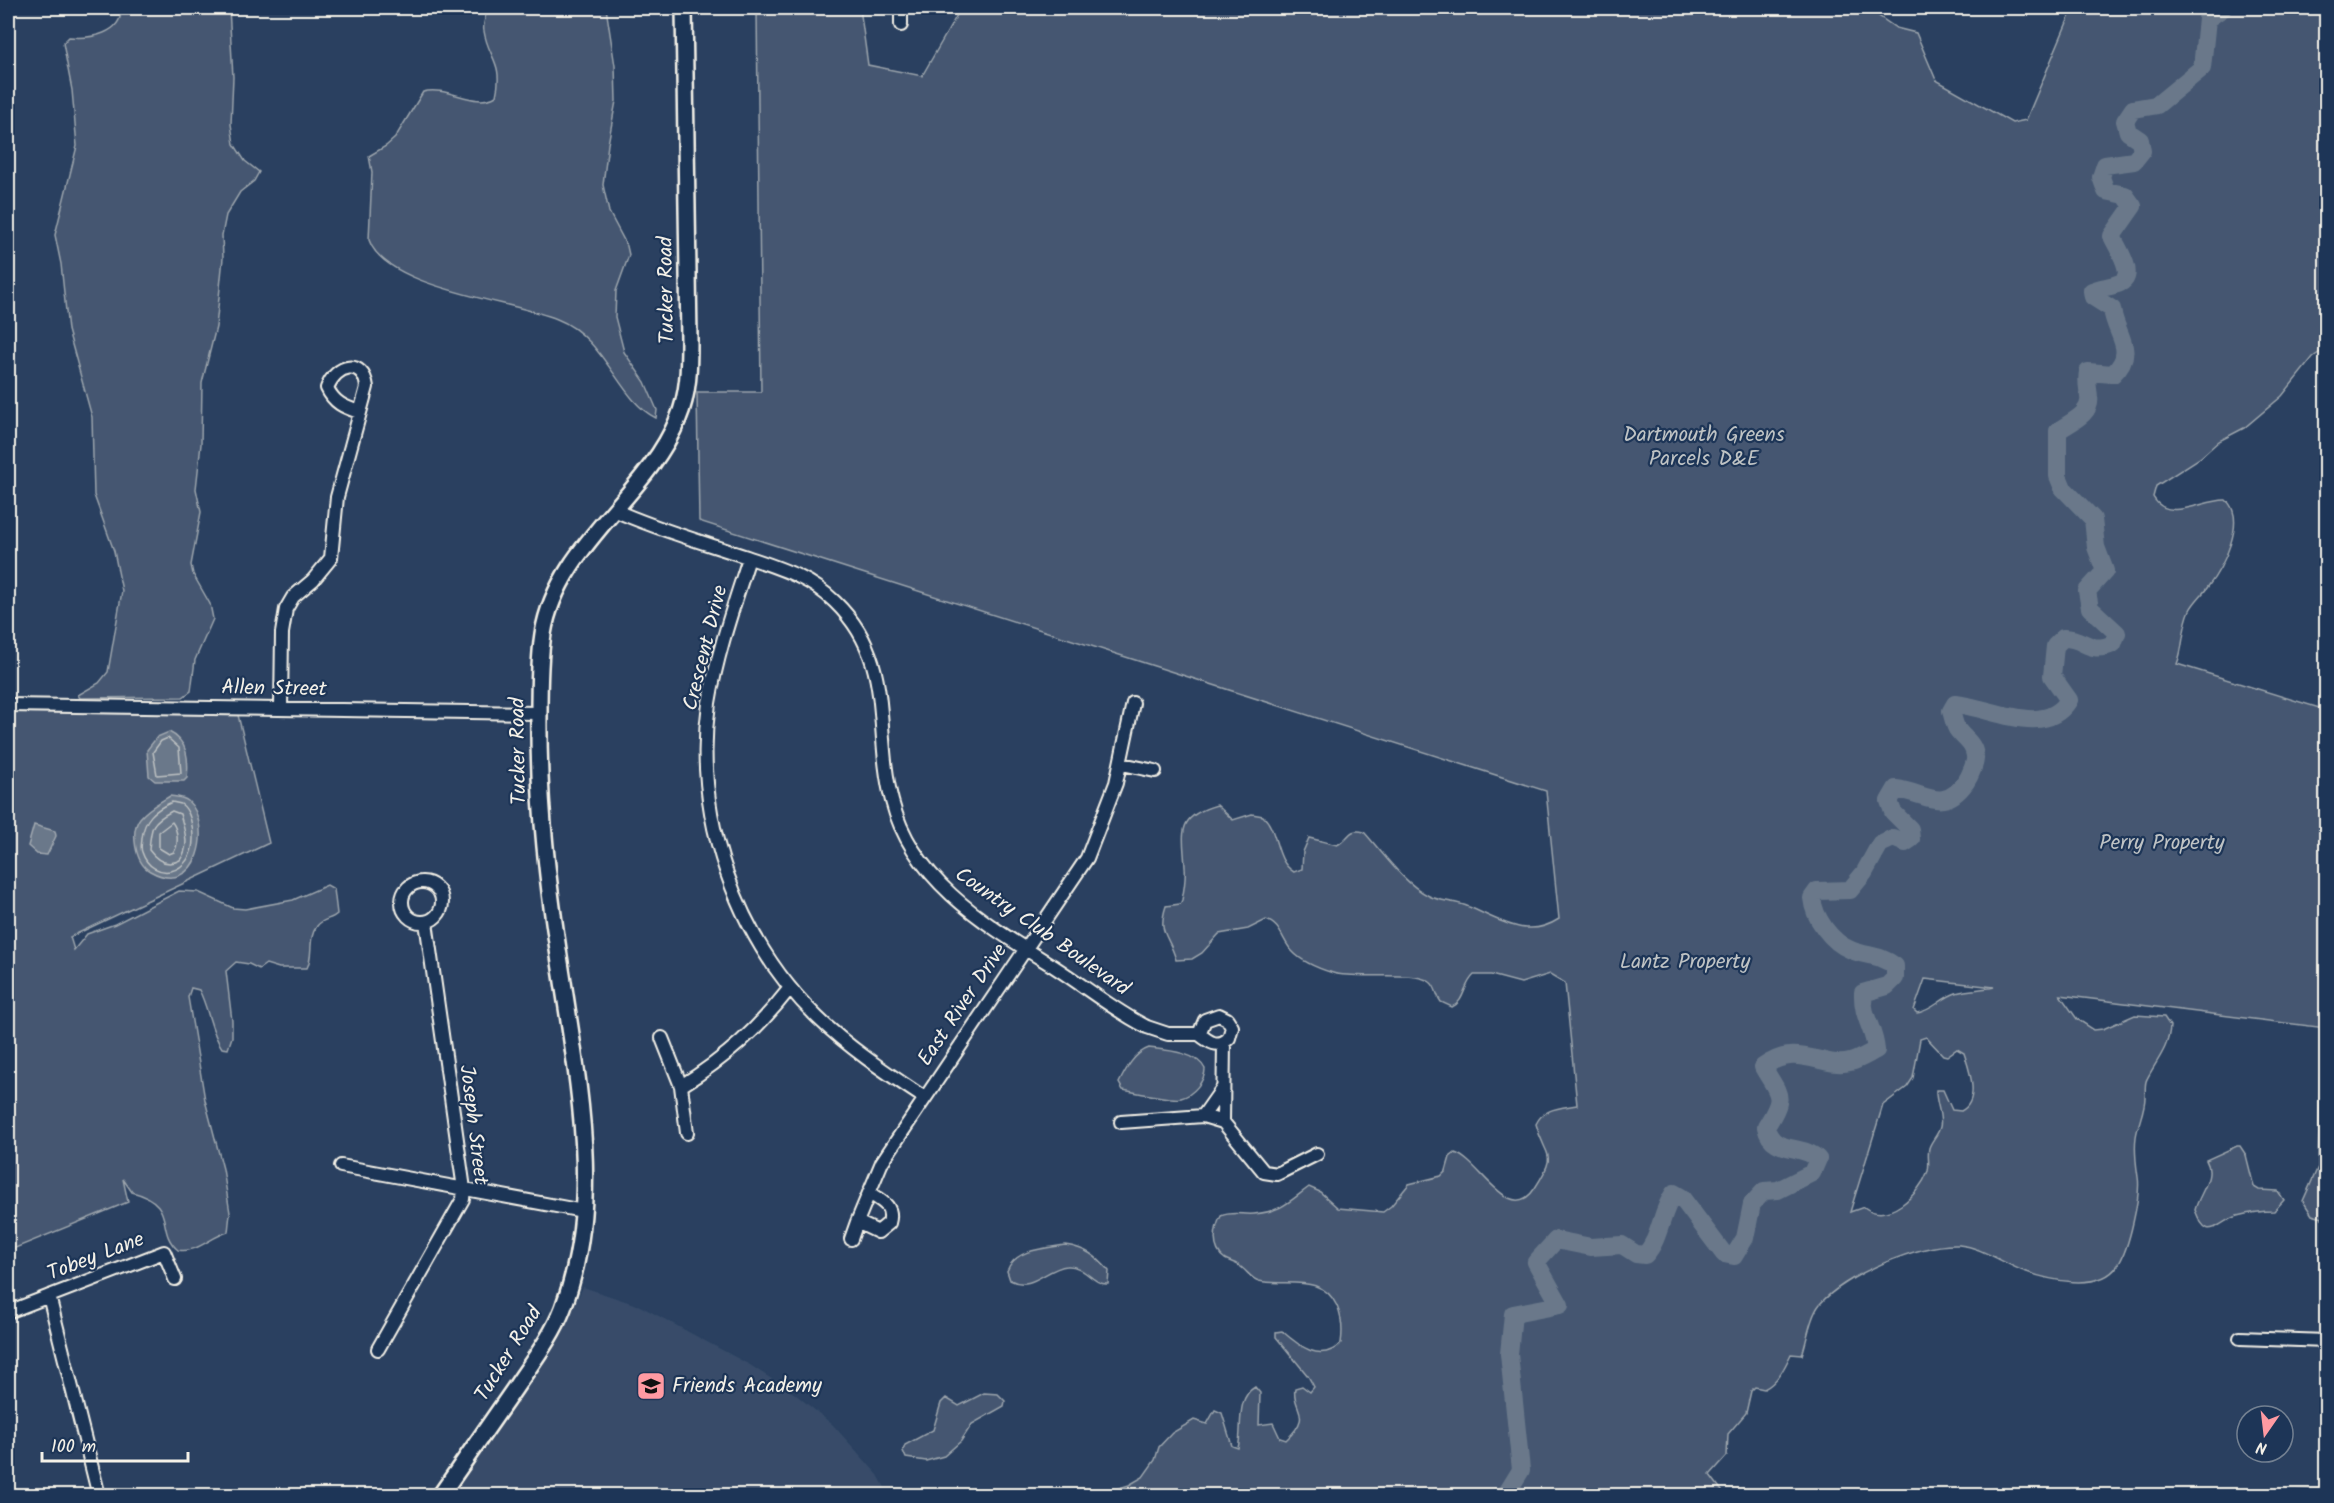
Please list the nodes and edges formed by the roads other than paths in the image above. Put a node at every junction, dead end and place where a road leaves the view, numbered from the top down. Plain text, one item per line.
1 (684, 8) edge
2 (901, 8) edge
3 (901, 25) dead end
4 (359, 412) dead end
5 (614, 510) junction
6 (750, 558) junction
7 (1133, 703) dead end
8 (8, 705) edge
9 (280, 709) junction
10 (539, 713) junction
11 (1122, 764) junction
12 (1155, 771) dead end
13 (426, 922) dead end
14 (1025, 949) junction
15 (790, 988) junction
16 (1198, 1034) junction
17 (662, 1038) dead end
18 (1224, 1042) junction
19 (681, 1086) junction
20 (1222, 1089) junction
21 (923, 1097) junction
22 (1203, 1116) junction
23 (1121, 1122) dead end
24 (1223, 1122) junction
25 (687, 1133) dead end
26 (1317, 1154) dead end
27 (342, 1166) dead end
28 (464, 1189) junction
29 (869, 1194) junction
30 (583, 1210) junction
31 (857, 1222) junction
32 (851, 1239) dead end
33 (175, 1279) dead end
34 (49, 1296) junction
35 (8, 1312) edge
36 (2240, 1338) dead end
37 (2326, 1341) edge
38 (378, 1349) dead end
39 (99, 1496) edge
40 (440, 1496) edge

1 - 5 main road, Tucker Road
2 - 3 street
4 - 9 street
5 - 6 street, Country Club Boulevard
5 - 10 main road, Tucker Road
6 - 14 street, Country Club Boulevard
6 - 15 street, Crescent Drive
7 - 11 street, East River Drive
8 - 9 street, Allen Street
9 - 10 street, Allen Street
10 - 30 main road, Tucker Road
11 - 12 street
11 - 14 street, East River Drive
13 - 28 street, Joseph Street
14 - 16 street, Country Club Boulevard
14 - 21 street, East River Drive
15 - 19 street
15 - 21 street, Crescent Drive
16 - 18 street, Country Club Boulevard
16 - 18 street
17 - 19 street
18 - 20 street
19 - 25 street
20 - 22 street
20 - 24 street
21 - 29 street, East River Drive
22 - 23 street
22 - 24 street
24 - 26 street
27 - 28 street
28 - 30 street
28 - 38 street, Joseph Street
29 - 31 street, East River Drive
29 - 31 street
30 - 40 main road, Tucker Road
31 - 32 street, East River Drive
33 - 34 street, Tobey Lane
34 - 35 street, Tobey Lane
34 - 39 street
36 - 37 street

